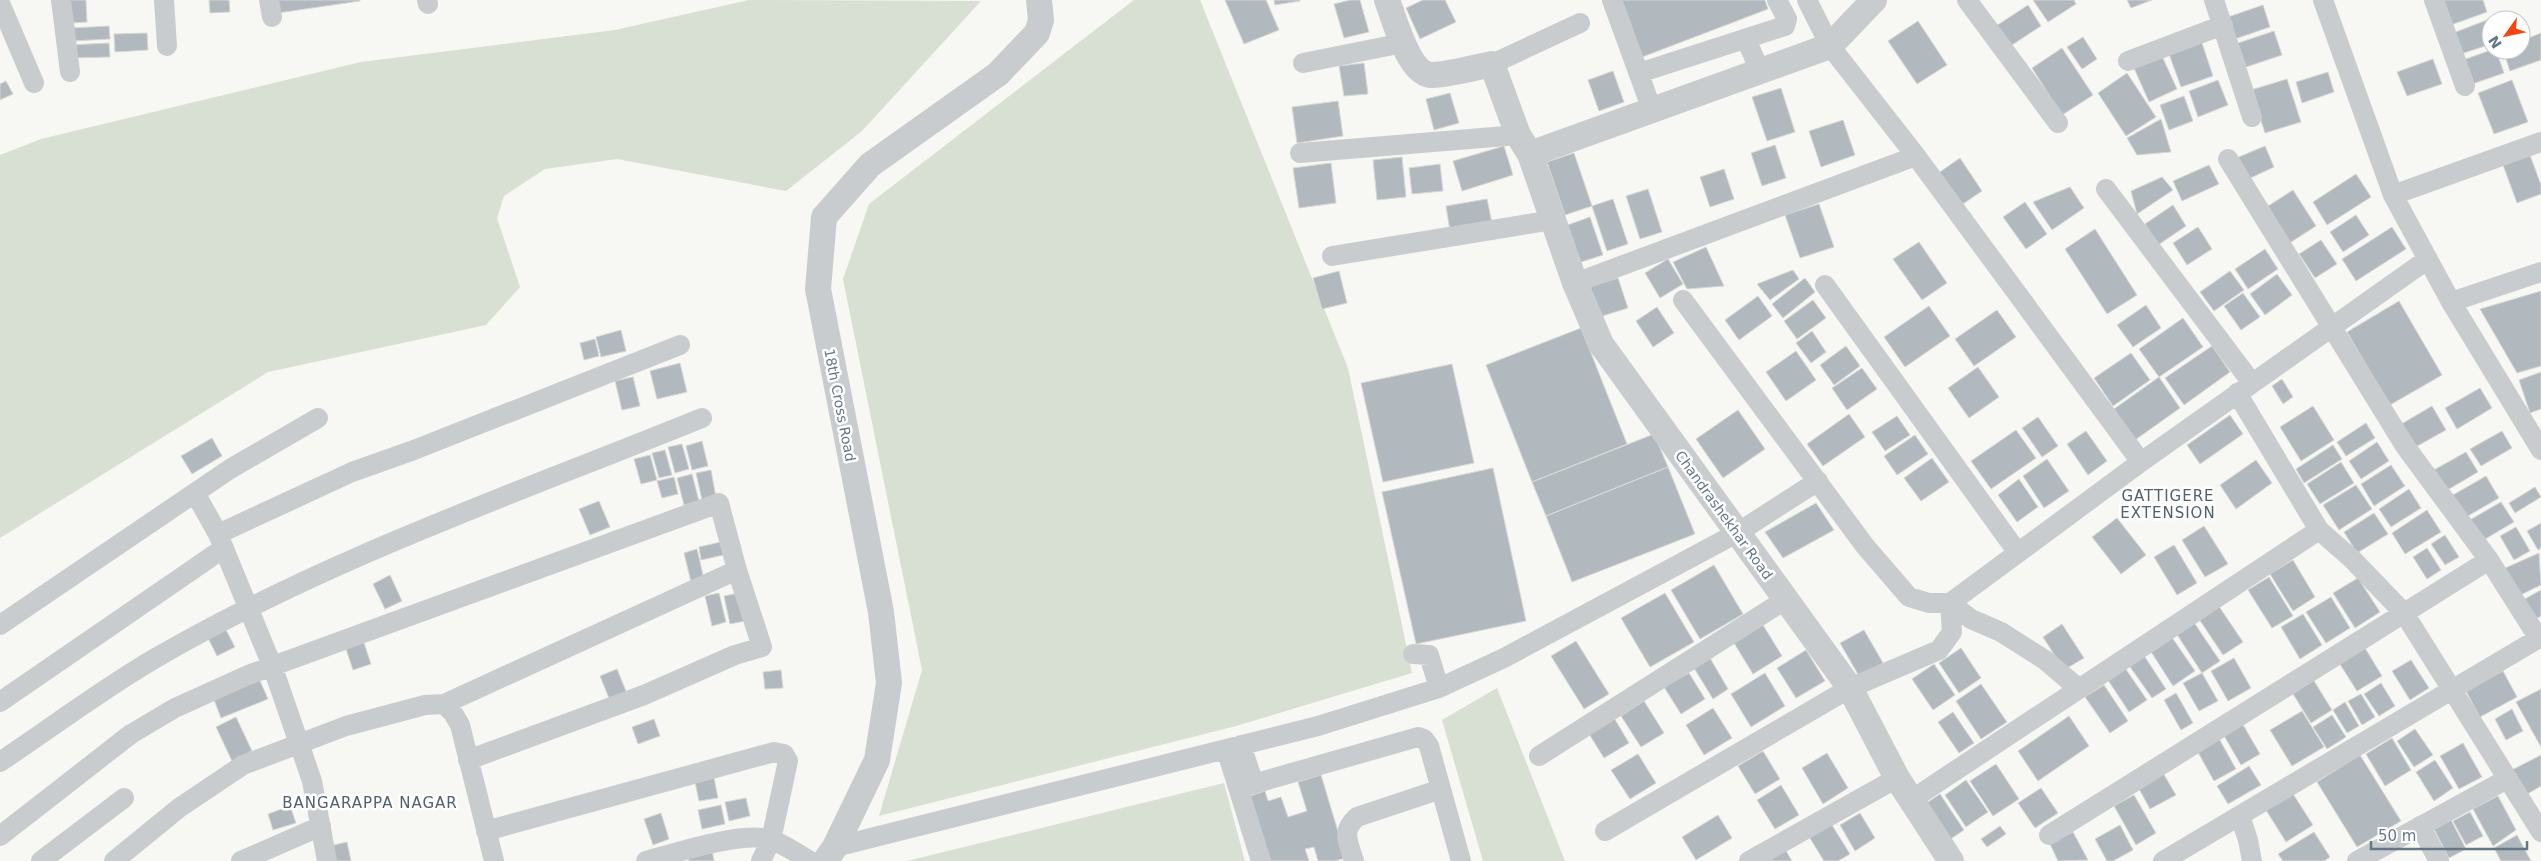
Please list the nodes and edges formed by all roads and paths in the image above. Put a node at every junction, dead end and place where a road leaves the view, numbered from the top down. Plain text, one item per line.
1 (62, 0) edge
2 (164, 0) edge
3 (1039, 0) edge
4 (1387, 0) edge
5 (1612, 0) edge
6 (1874, 0) edge
7 (1966, 0) edge
8 (2214, 0) edge
9 (2322, 0) edge
10 (2434, 0) edge
11 (1808, 2) edge
12 (0, 3) edge
13 (1781, 8) edge
14 (1580, 23) dead end
15 (2223, 25) junction
16 (1746, 39) junction
17 (1403, 43) junction
18 (167, 46) dead end
19 (1830, 46) junction
20 (2128, 61) dead end
21 (1303, 63) dead end
22 (1492, 64) junction
23 (70, 72) dead end
24 (1760, 72) junction
25 (1639, 73) junction
26 (34, 83) dead end
27 (2465, 86) dead end
28 (1652, 110) junction
29 (2252, 117) dead end
30 (2058, 123) dead end
31 (2541, 142) edge
32 (1524, 145) junction
33 (1300, 153) dead end
34 (1916, 156) junction
35 (2228, 158) dead end
36 (2106, 189) dead end
37 (2393, 195) junction
38 (1553, 220) junction
39 (1332, 256) dead end
40 (2428, 259) junction
41 (2541, 272) edge
42 (1575, 283) junction
43 (1825, 286) dead end
44 (1683, 300) dead end
45 (2451, 302) junction
46 (2331, 326) junction
47 (680, 344) dead end
48 (2245, 388) junction
49 (318, 418) dead end
50 (702, 418) dead end
51 (2533, 422) edge
52 (2541, 450) edge
53 (2141, 462) junction
54 (1818, 481) junction
55 (196, 493) junction
56 (2319, 530) junction
57 (1737, 533) junction
58 (221, 541) junction
59 (2018, 553) junction
60 (2488, 560) junction
61 (737, 570) junction
62 (1785, 600) junction
63 (1950, 603) junction
64 (250, 608) junction
65 (2404, 613) junction
66 (0, 625) edge
67 (2540, 638) edge
68 (1413, 654) dead end
69 (273, 668) junction
70 (1439, 688) junction
71 (1850, 688) junction
72 (2078, 688) junction
73 (2452, 691) junction
74 (0, 702) edge
75 (444, 704) junction
76 (298, 744) junction
77 (1234, 747) junction
78 (1539, 756) dead end
79 (468, 760) junction
80 (0, 762) edge
81 (1897, 778) junction
82 (2508, 779) junction
83 (1246, 786) junction
84 (1441, 789) junction
85 (124, 798) dead end
86 (1912, 800) junction
87 (2240, 816) junction
88 (320, 826) junction
89 (2420, 826) junction
90 (486, 831) junction
91 (1605, 831) dead end
92 (2541, 832) edge
93 (2049, 835) dead end
94 (0, 836) edge
95 (771, 840) junction
96 (830, 854) edge
97 (1944, 859) edge
98 (41, 861) edge
99 (114, 861) edge
100 (241, 861) edge
101 (327, 861) edge
102 (494, 861) edge
103 (646, 861) edge
104 (761, 861) edge
105 (810, 861) edge
106 (1261, 861) edge
107 (1354, 861) edge
108 (1461, 861) edge
109 (1750, 861) edge
110 (2163, 861) edge
111 (2252, 861) edge
112 (2358, 861) edge
113 (2439, 861) edge

1 - 23 street
2 - 18 street
3 - 96 street, 18th Cross Road
4 - 17 street
5 - 25 street
6 - 19 street
7 - 30 street
8 - 15 street
9 - 37 street
10 - 27 street
11 - 13 street
11 - 19 street
12 - 26 street
13 - 16 street
14 - 22 street
15 - 20 street
15 - 29 street
16 - 24 street
16 - 25 street
17 - 21 street
17 - 22 street
19 - 24 street
19 - 34 street
22 - 32 street, Chandrashekhar Road
24 - 28 street
25 - 28 street
28 - 32 street
31 - 37 street
32 - 33 street
32 - 38 street, Chandrashekhar Road
34 - 42 street
34 - 53 street
35 - 46 street
36 - 48 street
37 - 40 street
38 - 39 street
38 - 42 street, Chandrashekhar Road
40 - 45 street
40 - 46 street
41 - 45 street
42 - 57 street, Chandrashekhar Road
43 - 59 street
44 - 54 street
45 - 51 street
46 - 48 street
46 - 60 street
47 - 58 street
48 - 53 street
48 - 56 street
49 - 55 street
50 - 64 street
51 - 52 street
53 - 59 street
54 - 57 street
54 - 63 street
55 - 58 street
55 - 66 street
56 - 65 street
56 - 72 street
57 - 62 street, Chandrashekhar Road
57 - 70 street
58 - 64 street
58 - 74 street
59 - 63 street
60 - 65 street
60 - 67 street
61 - 69 street
61 - 75 street
61 - 79 street
62 - 71 street, Chandrashekhar Road
62 - 78 street
63 - 71 street
63 - 72 street
64 - 69 street
64 - 80 street
65 - 73 street
65 - 93 street
67 - 73 street
68 - 70 street
69 - 76 street
69 - 94 street
70 - 77 street
71 - 81 street, Chandrashekhar Road
71 - 91 street
72 - 86 street
73 - 82 street
73 - 87 street
75 - 76 street
75 - 79 street
76 - 88 street
76 - 99 street
77 - 83 street
77 - 96 street
79 - 90 street
81 - 86 street, Chandrashekhar Road
81 - 109 street
82 - 89 street
82 - 92 street
83 - 84 street
83 - 106 street
84 - 107 street
84 - 108 street
85 - 98 street
86 - 97 street, Chandrashekhar Road
87 - 110 street
87 - 111 street
88 - 100 street
88 - 101 street
89 - 112 street
89 - 113 street
90 - 95 street
90 - 102 street
95 - 103 street
95 - 104 street
95 - 105 street

